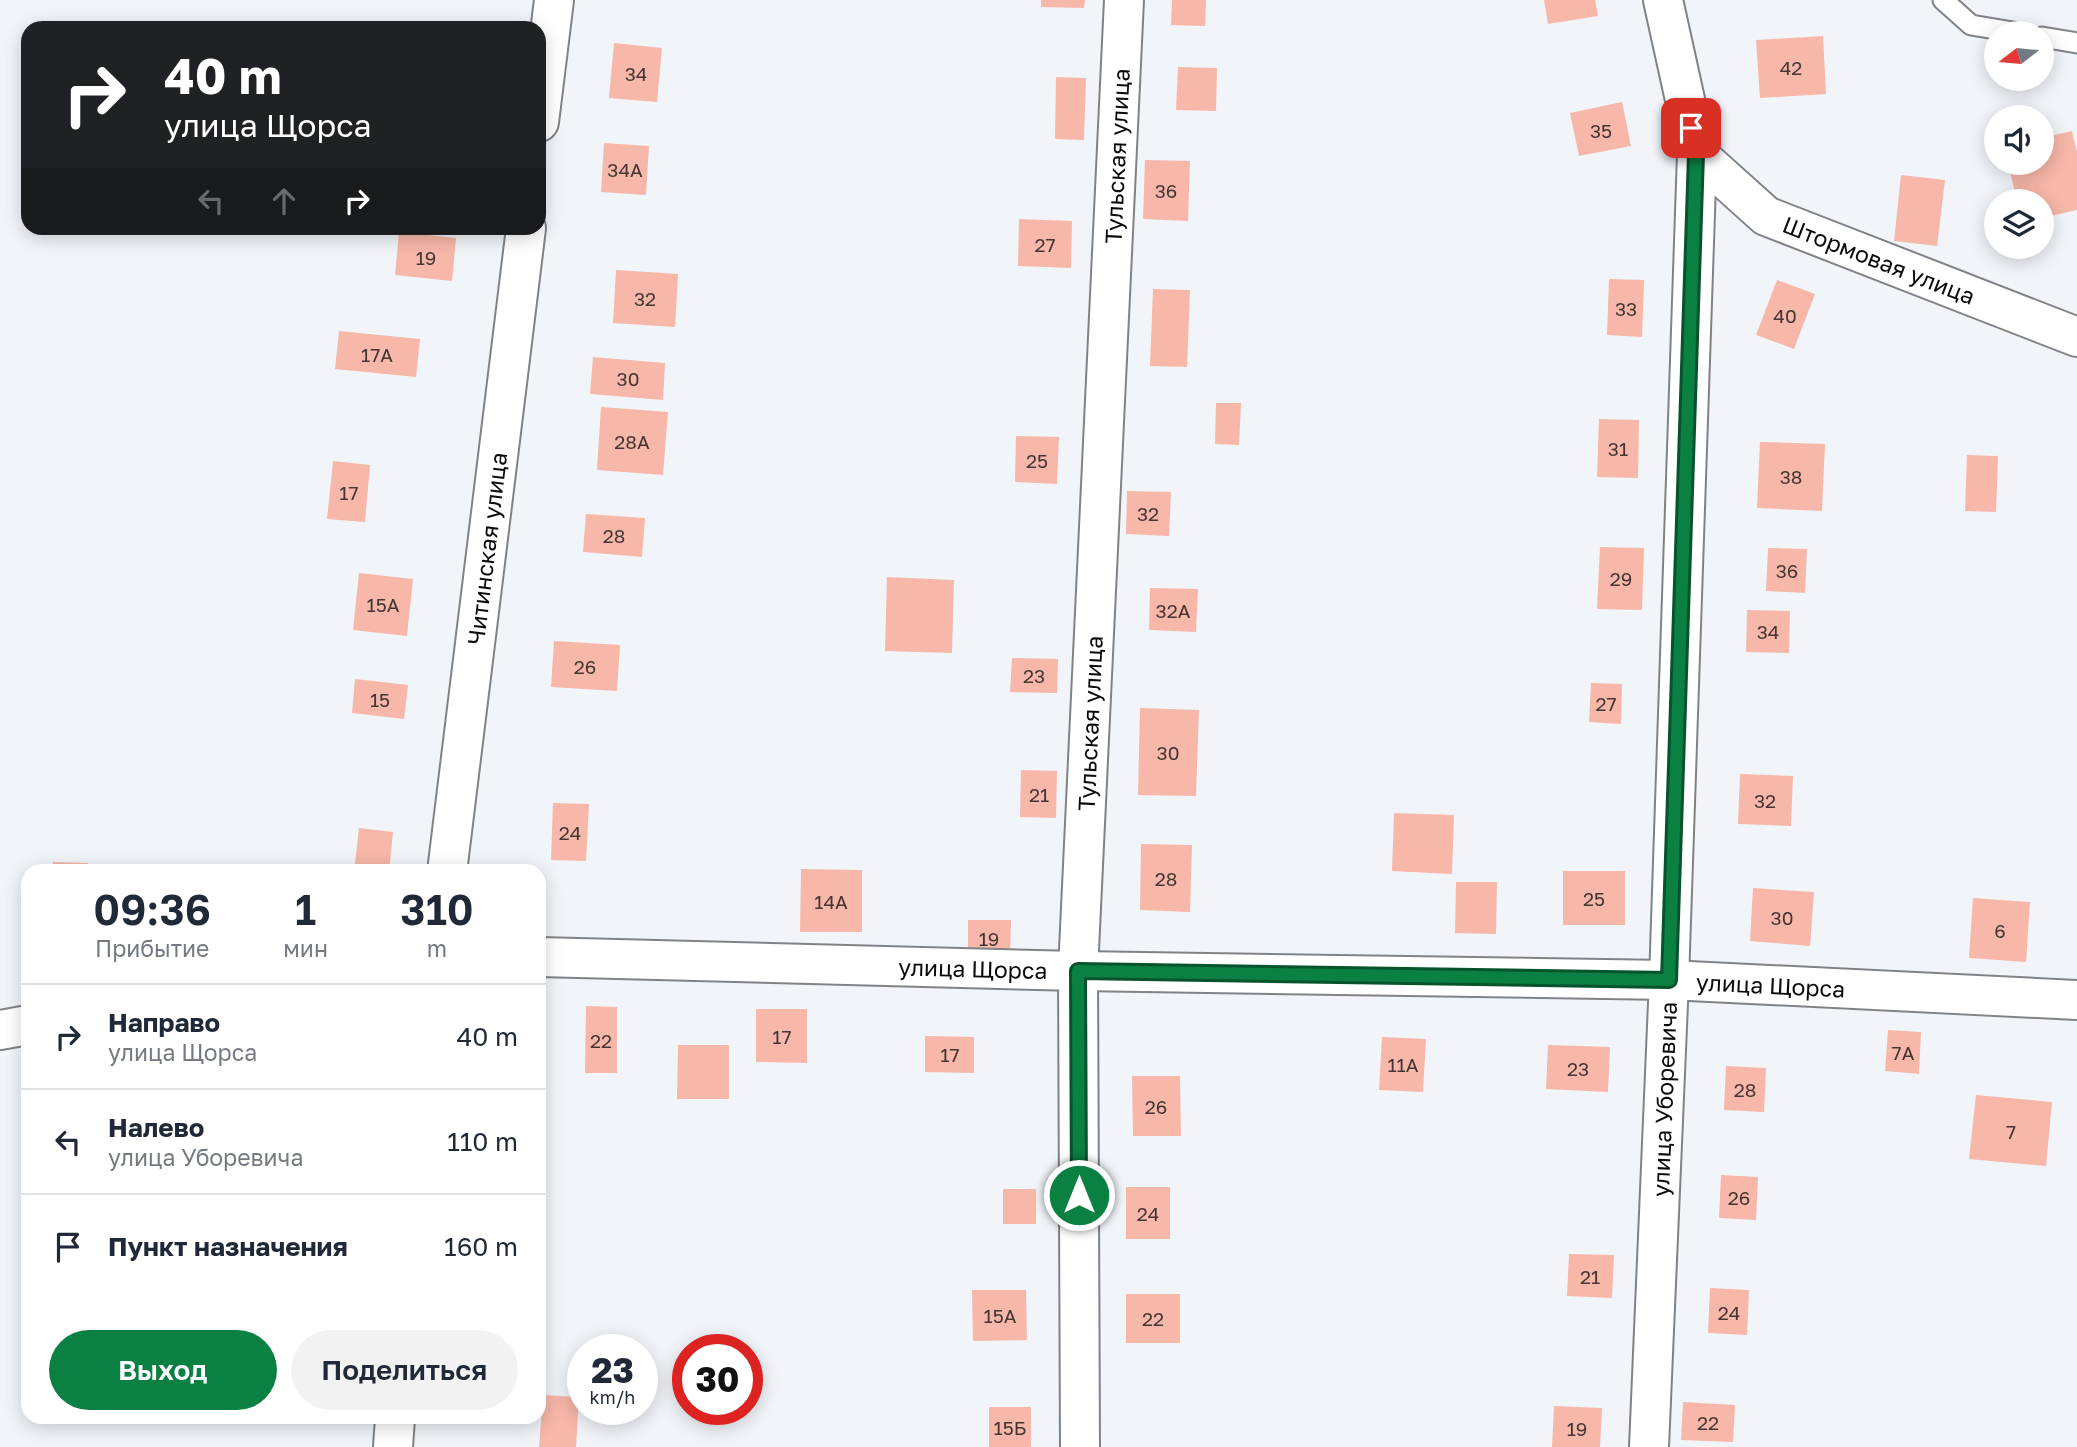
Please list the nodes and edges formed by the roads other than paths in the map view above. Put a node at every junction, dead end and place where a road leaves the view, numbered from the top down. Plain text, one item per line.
1 (554, 0) edge
2 (1124, 0) edge
3 (1664, 0) edge
4 (1942, 0) edge
5 (1984, 27) edge
6 (2054, 39) edge
7 (2077, 43) edge
8 (546, 65) edge
9 (1696, 154) junction
10 (525, 235) edge
11 (2077, 337) edge
12 (448, 864) edge
13 (546, 957) edge
14 (1078, 971) junction
15 (1669, 980) junction
16 (2077, 1000) edge
17 (21, 1026) edge
18 (0, 1030) edge
19 (395, 1424) edge
20 (393, 1447) edge
21 (1080, 1447) edge
22 (1649, 1447) edge

1 - 8 street
2 - 14 street, Тульская улица
3 - 9 street, улица Уборевича
4 - 5 lane
6 - 7 lane
9 - 11 street, Штормовая улица
9 - 15 street, улица Уборевича
10 - 12 street, Читинская улица
13 - 14 street, улица Щорса
14 - 15 street, улица Щорса
14 - 21 street, Тульская улица
15 - 16 street, улица Щорса
15 - 22 street, улица Уборевича
17 - 18 street
19 - 20 street

